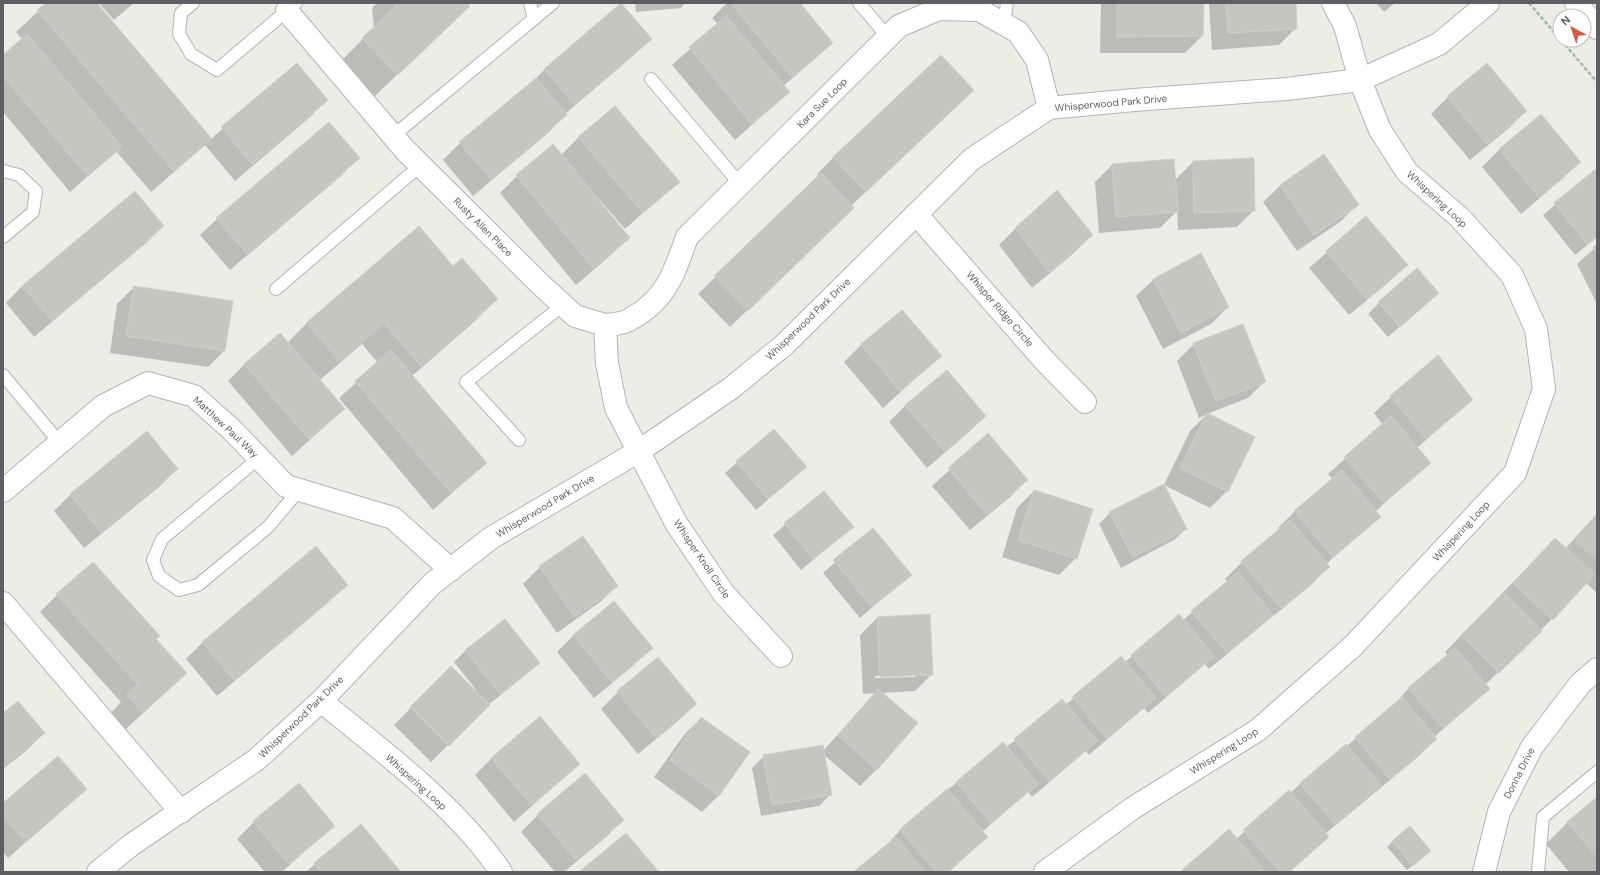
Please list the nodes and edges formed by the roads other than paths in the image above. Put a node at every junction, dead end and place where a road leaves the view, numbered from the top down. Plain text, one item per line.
1 (193, 3) edge
2 (530, 3) edge
3 (553, 3) edge
4 (859, 3) edge
5 (1007, 3) edge
6 (1333, 3) edge
7 (1488, 3) edge
8 (1576, 3) edge
9 (292, 7) edge
10 (534, 19) junction
11 (1004, 24) junction
12 (1597, 28) edge
13 (888, 37) junction
14 (651, 79) dead end
15 (1360, 80) junction
16 (1049, 108) junction
17 (393, 136) junction
18 (421, 165) junction
19 (3, 171) edge
20 (740, 184) junction
21 (916, 214) junction
22 (3, 237) edge
23 (276, 289) dead end
24 (563, 305) junction
25 (605, 325) junction
26 (3, 375) edge
27 (1085, 402) dead end
28 (519, 440) dead end
29 (60, 443) junction
30 (639, 451) junction
31 (259, 458) junction
32 (299, 490) junction
33 (3, 491) edge
34 (451, 570) junction
35 (3, 603) edge
36 (781, 656) dead end
37 (1597, 669) edge
38 (321, 701) junction
39 (1597, 772) edge
40 (180, 812) junction
41 (98, 872) edge
42 (501, 872) edge
43 (1045, 872) edge
44 (1484, 872) edge
45 (1538, 872) edge

1 - 9 lane
2 - 10 lane
3 - 10 lane
4 - 13 lane
5 - 11 lane
6 - 15 street, Whispering Loop
7 - 15 street, Whisperwood Park Drive
8 - 12 street
9 - 17 street, Rusty Allen Place
10 - 17 lane
11 - 13 street, Kara Sue Loop
11 - 16 street, Kara Sue Loop
13 - 20 street, Kara Sue Loop
14 - 20 lane
15 - 16 street, Whisperwood Park Drive
15 - 43 street, Whispering Loop
16 - 21 street, Whisperwood Park Drive
17 - 18 street, Rusty Allen Place
18 - 23 lane
18 - 24 street, Rusty Allen Place
19 - 22 lane
20 - 25 street, Kara Sue Loop
21 - 27 street, Whisper Ridge Circle
21 - 30 street, Whisperwood Park Drive
24 - 25 street, Rusty Allen Place
24 - 28 lane
25 - 30 street
26 - 29 lane
29 - 31 street, Matthew Paul Way
29 - 33 street, Matthew Paul Way
30 - 34 street, Whisperwood Park Drive
30 - 36 street, Whisper Knoll Circle
31 - 32 street, Matthew Paul Way
31 - 32 lane
32 - 34 street, Matthew Paul Way
34 - 38 street, Whisperwood Park Drive
35 - 40 street
37 - 44 street, Donna Drive
38 - 40 street, Whisperwood Park Drive
38 - 42 street, Whispering Loop
39 - 45 lane
40 - 41 street, Whisperwood Park Drive

